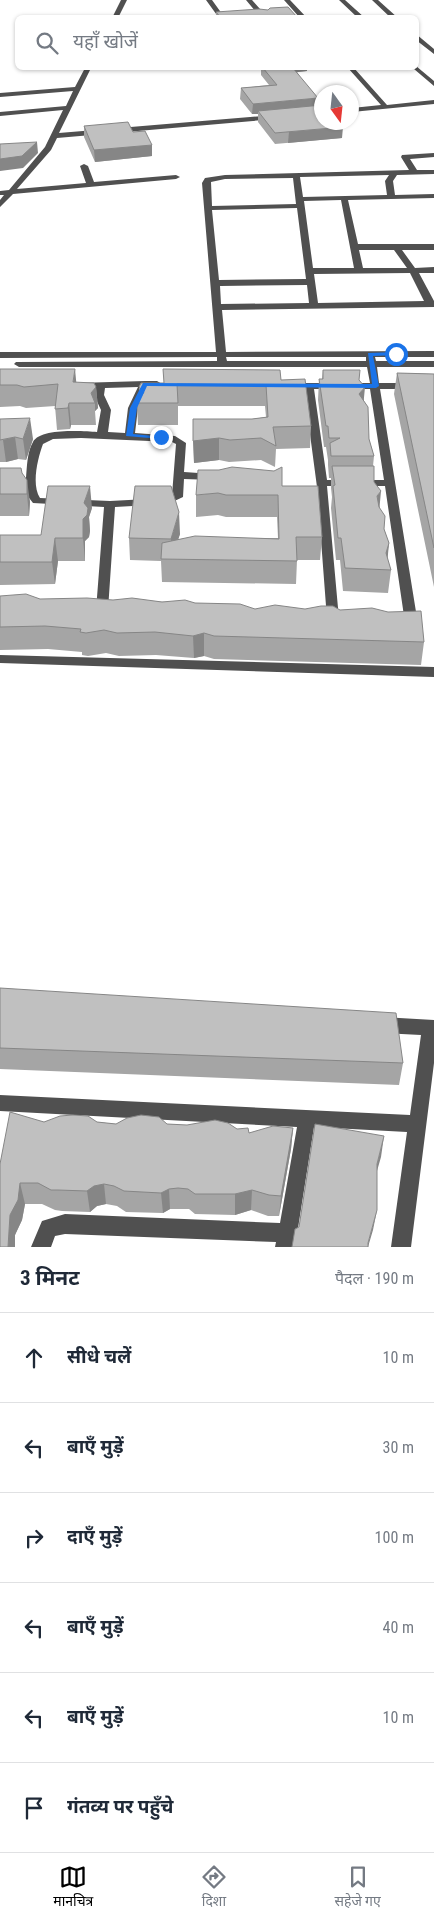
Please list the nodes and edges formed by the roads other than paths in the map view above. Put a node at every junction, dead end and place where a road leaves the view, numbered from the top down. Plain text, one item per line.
1 (124, 0) edge
2 (209, 0) edge
3 (249, 0) edge
4 (287, 0) edge
5 (342, 0) edge
6 (375, 0) edge
7 (116, 15) edge
8 (220, 15) edge
9 (262, 15) edge
10 (301, 15) edge
11 (359, 15) edge
12 (392, 15) edge
13 (419, 39) edge
14 (434, 52) edge
15 (87, 70) edge
16 (353, 70) edge
17 (418, 70) edge
18 (434, 84) edge
19 (77, 89) junction
20 (0, 95) edge
21 (434, 102) edge
22 (386, 107) junction
23 (67, 108) junction
24 (359, 109) edge
25 (0, 114) edge
26 (282, 116) edge
27 (53, 136) junction
28 (38, 148) edge
29 (48, 148) junction
30 (434, 155) edge
31 (84, 166) dead end
32 (414, 172) junction
33 (434, 172) edge
34 (395, 173) junction
35 (296, 175) junction
36 (176, 177) dead end
37 (92, 185) junction
38 (9, 193) junction
39 (0, 194) edge
40 (434, 196) edge
41 (391, 197) junction
42 (344, 198) junction
43 (300, 202) junction
44 (0, 204) edge
45 (208, 208) junction
46 (354, 247) junction
47 (396, 247) junction
48 (434, 247) edge
49 (359, 270) junction
50 (413, 270) junction
51 (434, 270) edge
52 (309, 271) junction
53 (311, 282) junction
54 (215, 283) junction
55 (432, 304) edge
56 (314, 306) junction
57 (217, 307) junction
58 (434, 354) edge
59 (0, 355) edge
60 (222, 359) junction
61 (371, 359) junction
62 (0, 364) edge
63 (434, 364) edge
64 (73, 384) edge
65 (100, 384) junction
66 (145, 384) junction
67 (164, 384) edge
68 (280, 385) edge
69 (309, 386) junction
70 (376, 386) junction
71 (434, 386) edge
72 (102, 436) junction
73 (130, 436) junction
74 (178, 476) junction
75 (226, 478) edge
76 (0, 481) edge
77 (31, 481) junction
78 (322, 483) junction
79 (391, 483) junction
80 (110, 504) junction
81 (102, 610) edge
82 (332, 619) edge
83 (387, 621) edge
84 (0, 659) edge
85 (434, 672) edge
86 (362, 1023) edge
87 (432, 1028) edge
88 (0, 1103) edge
89 (307, 1118) junction
90 (417, 1124) junction
91 (286, 1240) edge
92 (41, 1247) edge
93 (401, 1247) edge

1 - 7 street
2 - 8 street
3 - 9 street
4 - 10 street
5 - 11 street
6 - 12 street
13 - 14 street
15 - 19 street
16 - 22 street
17 - 18 street
19 - 20 street
19 - 23 street
21 - 22 street
22 - 24 street
23 - 25 street
23 - 27 street
26 - 27 street
27 - 29 street
28 - 29 street
29 - 38 street
30 - 32 street
31 - 37 street
32 - 33 street
32 - 34 street
34 - 35 street
34 - 41 street
35 - 43 street
35 - 45 street
36 - 37 street
37 - 38 street
38 - 39 street
38 - 44 street
40 - 41 street
41 - 42 street
42 - 43 street
42 - 46 street
43 - 45 street
43 - 52 street
45 - 54 street
46 - 47 street
46 - 49 street
47 - 48 street
47 - 50 street
49 - 50 street
49 - 52 street
50 - 51 street
50 - 55 street
52 - 53 street
53 - 54 street
53 - 56 street
54 - 57 street
55 - 56 street
56 - 57 street
57 - 60 street
58 - 61 street
59 - 60 street
60 - 61 street
60 - 62 street
61 - 63 street
61 - 70 street
64 - 65 street
65 - 66 street
65 - 72 street
66 - 67 street
66 - 73 street
68 - 69 street
69 - 70 street
69 - 78 street
70 - 71 street
70 - 79 street
72 - 73 street
72 - 77 street
73 - 74 street
74 - 75 street
74 - 80 street
76 - 77 street
77 - 80 street
78 - 79 street
78 - 82 street
79 - 83 street
80 - 81 street
84 - 85 street
86 - 87 street
87 - 90 street
88 - 89 street
89 - 90 street
89 - 91 street
90 - 93 street
91 - 92 street

